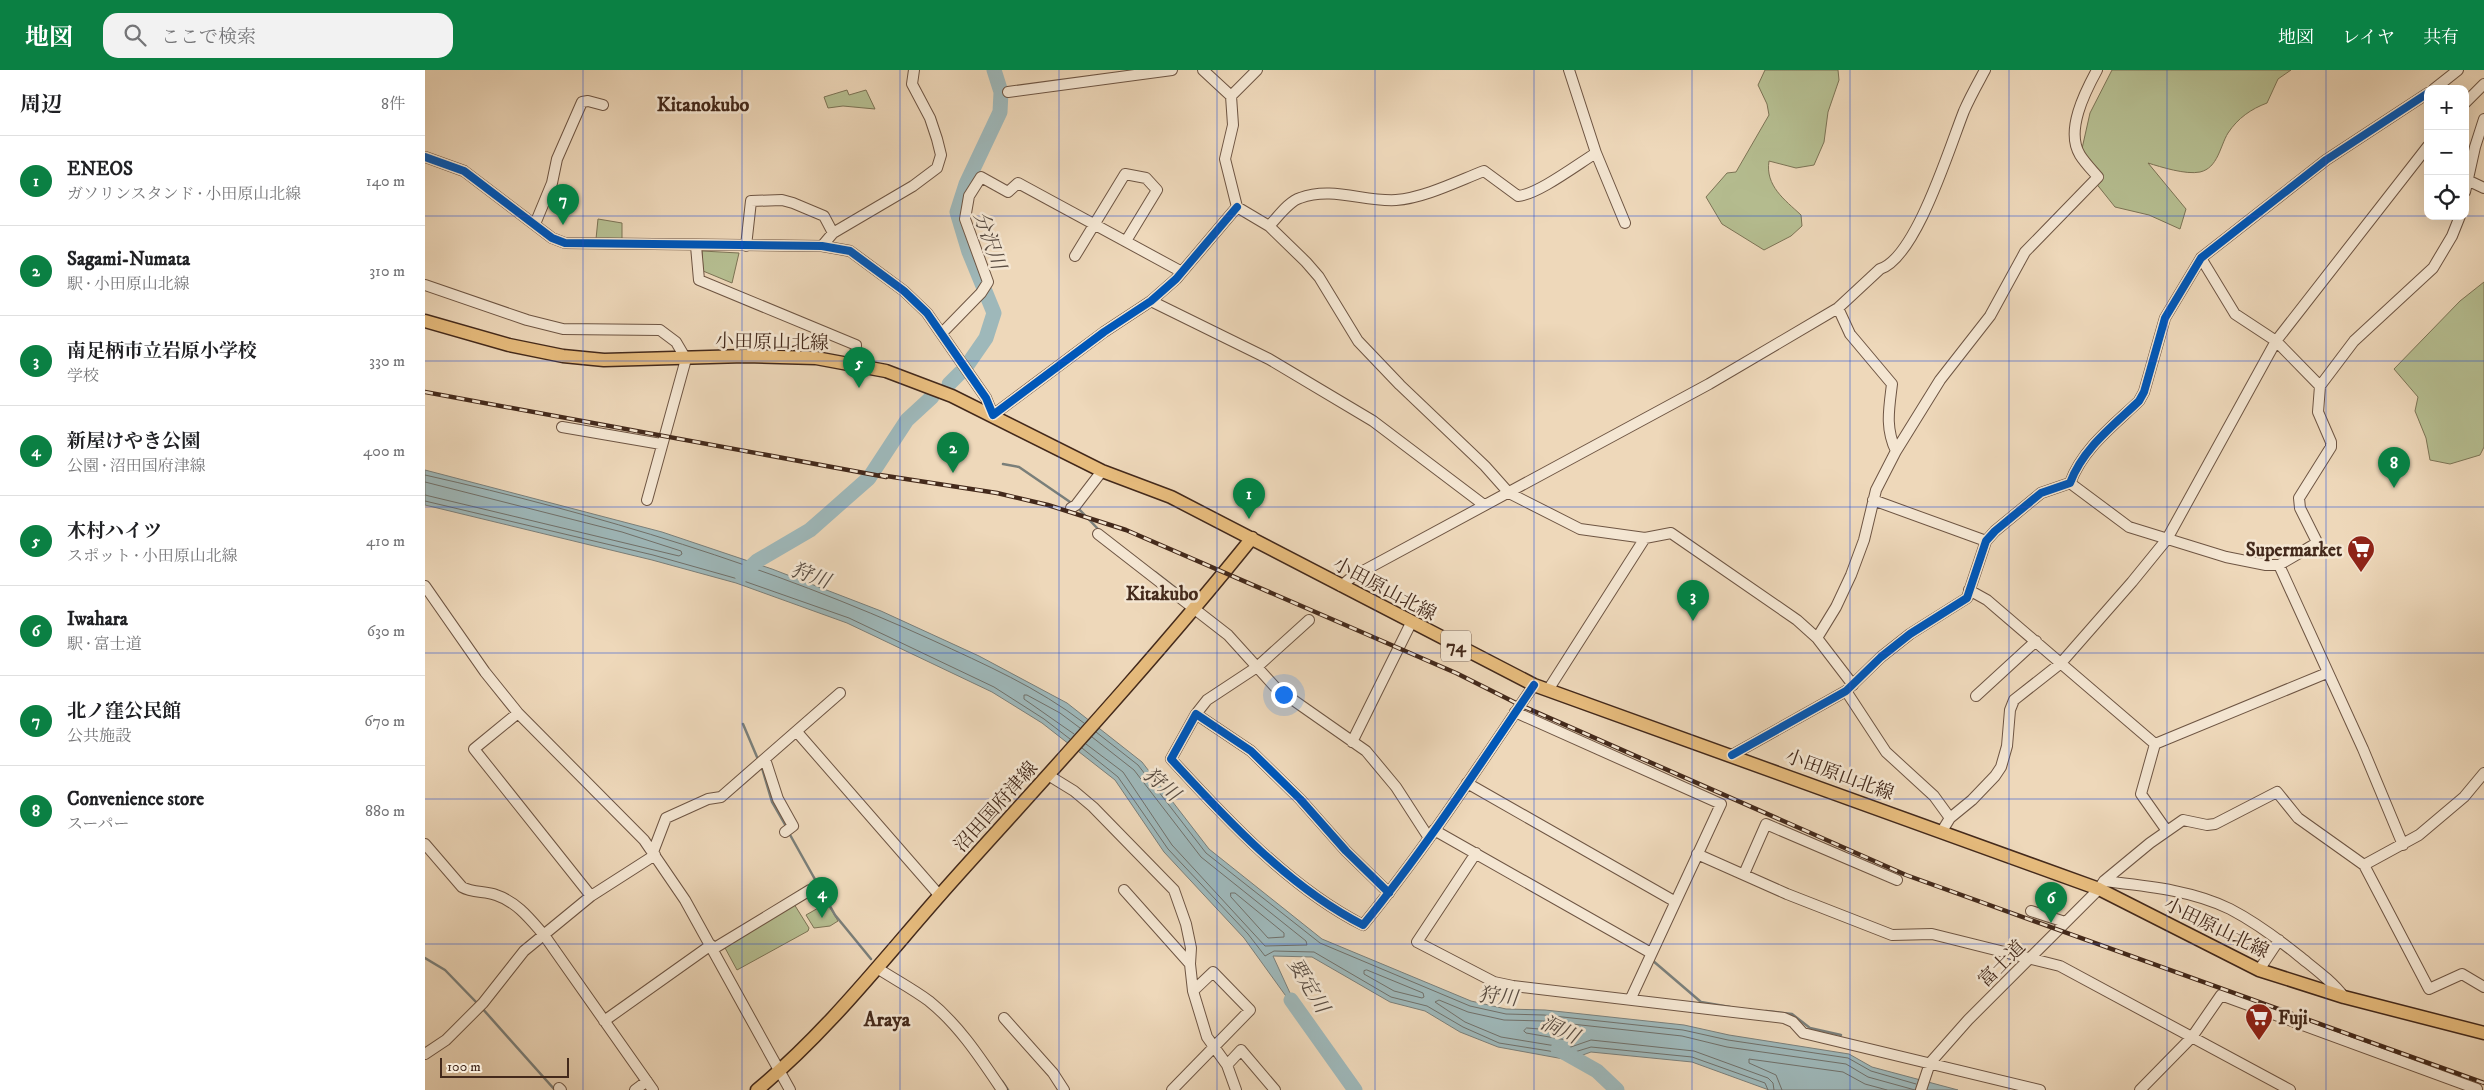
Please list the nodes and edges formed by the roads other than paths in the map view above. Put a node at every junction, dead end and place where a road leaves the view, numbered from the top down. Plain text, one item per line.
1 (914, 70) edge
2 (1172, 70) edge
3 (1203, 70) edge
4 (1257, 70) edge
5 (1569, 70) edge
6 (1985, 70) edge
7 (2097, 70) edge
8 (2458, 70) edge
9 (2484, 84) edge
10 (2439, 85) edge
11 (1008, 92) dead end
12 (2424, 95) edge
13 (1231, 96) junction
14 (2469, 99) edge
15 (603, 105) dead end
16 (2483, 120) edge
17 (1596, 153) junction
18 (425, 157) edge
19 (2423, 161) edge
20 (2467, 175) edge
21 (2469, 181) edge
22 (2484, 188) edge
23 (1237, 207) junction
24 (2459, 220) edge
25 (1625, 223) dead end
26 (535, 224) junction
27 (1096, 224) junction
28 (1269, 226) junction
29 (833, 233) junction
30 (1126, 241) junction
31 (696, 246) junction
32 (746, 246) junction
33 (822, 246) junction
34 (1075, 256) dead end
35 (2201, 258) junction
36 (1182, 272) junction
37 (425, 285) edge
38 (1151, 300) junction
39 (1838, 308) junction
40 (425, 321) edge
41 (942, 333) junction
42 (2276, 341) junction
43 (686, 359) junction
44 (855, 364) junction
45 (2320, 386) junction
46 (993, 415) junction
47 (562, 426) dead end
48 (661, 444) junction
49 (1896, 451) junction
50 (1101, 471) junction
51 (2070, 483) junction
52 (1509, 493) junction
53 (647, 500) dead end
54 (1873, 500) junction
55 (1484, 505) junction
56 (1071, 508) dead end
57 (1098, 534) dead end
58 (1251, 538) junction
59 (1645, 538) junction
60 (2167, 539) junction
61 (1986, 541) junction
62 (2279, 565) junction
63 (425, 586) edge
64 (1341, 586) junction
65 (1969, 590) junction
66 (1193, 609) junction
67 (1309, 620) dead end
68 (1411, 623) junction
69 (1817, 638) junction
70 (2036, 641) junction
71 (2061, 662) junction
72 (1257, 667) junction
73 (2327, 673) junction
74 (1534, 685) junction
75 (1849, 688) junction
76 (1548, 690) junction
77 (840, 693) dead end
78 (1976, 696) dead end
79 (1515, 712) junction
80 (517, 713) junction
81 (1196, 714) junction
82 (797, 732) junction
83 (1352, 742) junction
84 (2155, 744) junction
85 (1732, 755) junction
86 (765, 759) junction
87 (2484, 773) edge
88 (1048, 775) junction
89 (1467, 783) junction
90 (1950, 818) junction
91 (788, 830) dead end
92 (2167, 831) junction
93 (1942, 832) junction
94 (1431, 834) junction
95 (425, 844) edge
96 (2403, 845) junction
97 (654, 854) junction
98 (1476, 854) junction
99 (1697, 854) junction
100 (2364, 865) junction
101 (1744, 874) junction
102 (1897, 880) dead end
103 (2101, 885) junction
104 (810, 890) dead end
105 (1123, 890) dead end
106 (1389, 893) junction
107 (591, 896) junction
108 (940, 896) junction
109 (1674, 901) junction
110 (2031, 910) dead end
111 (2065, 922) junction
112 (544, 935) junction
113 (2279, 940) junction
114 (712, 947) junction
115 (1651, 953) junction
116 (2031, 958) junction
117 (1190, 964) junction
118 (877, 968) junction
119 (2259, 970) junction
120 (2484, 987) edge
121 (1193, 991) junction
122 (2344, 997) junction
123 (1631, 998) junction
124 (1004, 1018) dead end
125 (604, 1021) junction
126 (2484, 1033) edge
127 (2192, 1036) junction
128 (1213, 1048) junction
129 (425, 1054) edge
130 (1227, 1065) junction
131 (1929, 1065) junction
132 (780, 1071) junction
133 (2484, 1081) edge
134 (650, 1086) edge
135 (635, 1090) edge
136 (757, 1090) edge
137 (789, 1090) edge
138 (1002, 1090) edge
139 (1064, 1090) edge
140 (1173, 1090) edge
141 (1236, 1090) edge
142 (1275, 1090) edge
143 (1921, 1090) edge
144 (2040, 1090) edge
145 (2140, 1090) edge
146 (2290, 1090) edge
147 (2477, 1090) edge

1 - 29 street
2 - 11 street
3 - 13 street
4 - 13 street
5 - 17 street
6 - 39 street
7 - 49 street
8 - 10 street
9 - 14 street
12 - 35 street
13 - 23 street
15 - 26 street
16 - 20 street
17 - 25 street
17 - 28 street
18 - 26 street
19 - 42 street
21 - 22 street
23 - 28 street
23 - 36 street
24 - 45 street
26 - 31 street
27 - 30 street
27 - 30 street
27 - 34 street
27 - 41 street
28 - 52 street
29 - 32 street
29 - 33 street
30 - 36 street
31 - 32 street
31 - 44 street
32 - 33 street
33 - 41 street
35 - 42 street
35 - 51 street
36 - 38 street
37 - 43 street
38 - 46 street
38 - 55 street
39 - 49 street
39 - 52 street
40 - 43 main road, 小田原山北線 / 74
41 - 46 street
42 - 45 street
42 - 60 street
43 - 44 main road, 小田原山北線 / 74
43 - 48 street
44 - 46 main road, 小田原山北線 / 74
45 - 62 street
46 - 50 main road, 小田原山北線 / 74
47 - 48 street
48 - 53 street
49 - 54 street
50 - 56 street
50 - 58 main road, 小田原山北線 / 74
51 - 60 street
51 - 61 street
52 - 55 street
52 - 59 street
54 - 61 street
54 - 69 street
55 - 64 street
57 - 66 street
58 - 64 main road, 小田原山北線 / 74
58 - 66 main road, 沼田国府津線
59 - 69 street
59 - 76 street
60 - 62 street
60 - 71 street
61 - 65 street
62 - 73 street
63 - 80 street
64 - 68 main road, 小田原山北線 / 74
65 - 70 street
65 - 75 street
66 - 72 street
66 - 88 main road, 沼田国府津線
67 - 72 street
68 - 74 main road, 小田原山北線 / 74
68 - 83 street
69 - 75 street
70 - 71 street
70 - 78 street
71 - 84 street
71 - 90 street
72 - 81 street
72 - 83 street
73 - 84 street
73 - 96 street
74 - 76 main road, 小田原山北線 / 74
74 - 79 street
75 - 85 street
75 - 90 street
76 - 85 main road, 小田原山北線 / 74
77 - 82 street
79 - 89 street
79 - 99 street
80 - 97 street
80 - 107 street
81 - 106 street
81 - 106 street
82 - 86 street
82 - 108 street
83 - 94 street
84 - 92 street
85 - 93 main road, 小田原山北線 / 74
86 - 91 street
86 - 97 street
87 - 96 street
88 - 108 main road, 沼田国府津線
88 - 117 street
89 - 94 street
89 - 109 street
90 - 93 street
92 - 100 street, 富士道
92 - 103 street, 富士道
93 - 103 main road, 小田原山北線 / 74
94 - 98 street
94 - 106 street
95 - 112 street
96 - 100 street
97 - 107 street
97 - 114 street
98 - 115 street
98 - 123 street
99 - 101 street
99 - 109 street
100 - 120 street
101 - 102 street
101 - 116 street
103 - 111 street, 富士道
103 - 113 street
103 - 119 main road, 小田原山北線 / 74
104 - 114 street
105 - 117 street
107 - 112 street
108 - 118 main road, 沼田国府津線
109 - 115 street
110 - 111 street
111 - 116 street, 富士道
112 - 125 street
112 - 129 street
113 - 119 street
113 - 122 street
114 - 125 street
114 - 132 street
115 - 123 street
116 - 127 street
116 - 131 street, 富士道
117 - 121 street
118 - 132 main road, 沼田国府津線
118 - 138 street
119 - 122 main road, 小田原山北線 / 74
121 - 128 street
121 - 128 street
122 - 126 main road, 小田原山北線 / 74
123 - 131 street
124 - 139 street
125 - 134 street
127 - 145 street
127 - 146 street
127 - 147 street
128 - 130 street
128 - 140 street
130 - 141 street
130 - 142 street
131 - 143 street, 富士道
131 - 144 street
132 - 136 main road, 沼田国府津線
132 - 137 street
133 - 147 street
134 - 135 street

